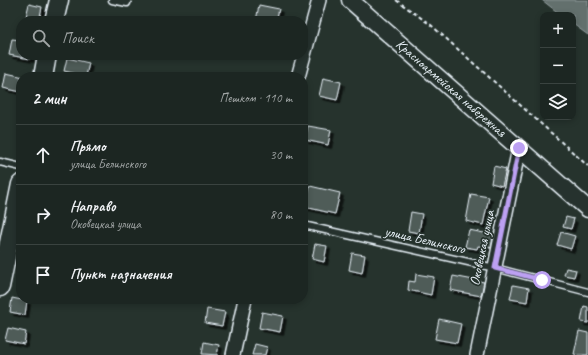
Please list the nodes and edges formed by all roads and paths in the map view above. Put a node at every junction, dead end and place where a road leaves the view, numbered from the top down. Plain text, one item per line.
1 (59, 0) edge
2 (112, 0) edge
3 (128, 0) edge
4 (319, 0) edge
5 (350, 0) edge
6 (396, 0) edge
7 (55, 16) edge
8 (308, 40) edge
9 (47, 60) edge
10 (303, 60) edge
11 (44, 72) edge
12 (299, 72) edge
13 (519, 148) junction
14 (0, 162) edge
15 (16, 166) edge
16 (588, 166) edge
17 (16, 209) edge
18 (588, 209) edge
19 (308, 226) edge
20 (495, 268) junction
21 (0, 287) edge
22 (588, 292) edge
23 (244, 304) edge
24 (233, 355) edge
25 (477, 355) edge

1 - 7 main road
2 - 3 lane
4 - 8 street
5 - 13 street, Красноармейская набережная
6 - 16 path
9 - 11 main road
10 - 12 street
13 - 18 street, Красноармейская набережная
13 - 20 street, Оковецкая улица
14 - 15 lane
17 - 21 main road
19 - 20 lane, улица Белинского
20 - 22 lane, улица Белинского
20 - 25 street, Оковецкая улица
23 - 24 street

